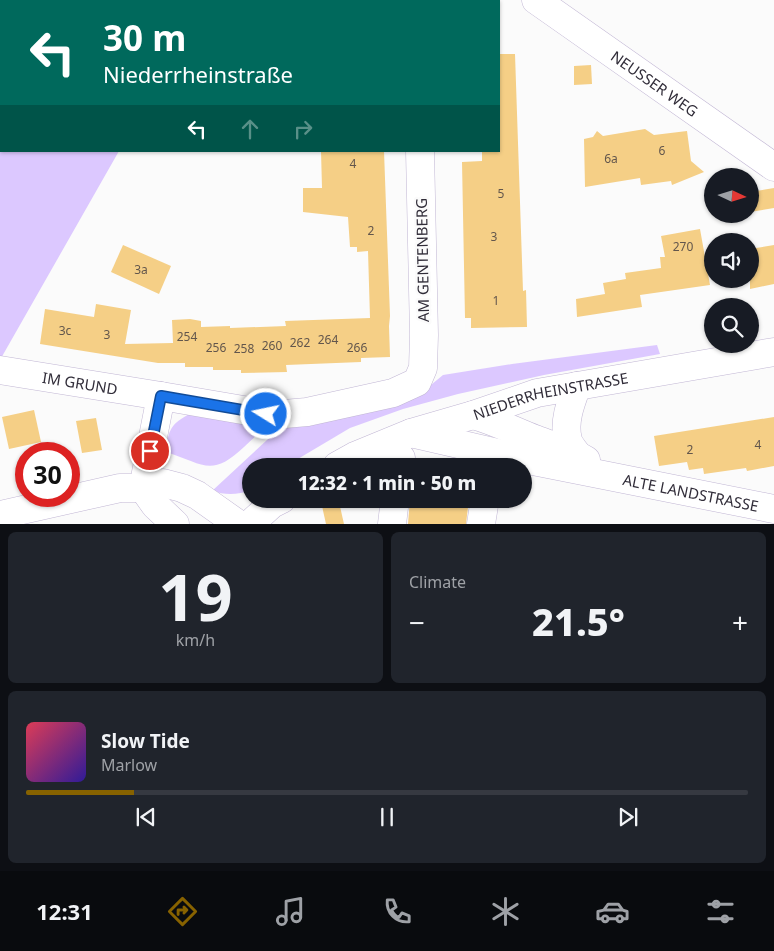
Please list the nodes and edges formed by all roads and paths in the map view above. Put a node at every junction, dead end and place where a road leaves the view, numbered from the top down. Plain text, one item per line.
1 (536, 0) edge
2 (420, 152) edge
3 (774, 167) edge
4 (774, 352) edge
5 (0, 370) edge
6 (577, 386) junction
7 (161, 396) junction
8 (473, 415) junction
9 (411, 433) junction
10 (576, 453) junction
11 (351, 458) edge
12 (488, 458) edge
13 (532, 465) edge
14 (608, 475) junction
15 (143, 488) junction
16 (268, 508) edge
17 (395, 508) edge
18 (484, 508) edge
19 (774, 509) edge
20 (0, 515) edge
21 (175, 524) edge
22 (238, 524) edge
23 (250, 524) edge
24 (392, 524) edge
25 (481, 524) edge

1 - 3 street, NEUSSER WEG
2 - 7 street, AM GENTENBERG
4 - 6 street, NIEDERRHEINSTRASSE
5 - 7 street, IM GRUND
6 - 8 street, NIEDERRHEINSTRASSE
6 - 10 street
7 - 15 street
8 - 9 street, NIEDERRHEINSTRASSE
8 - 10 street, ALTE LANDSTRASSE
9 - 11 street, NIEDERRHEINSTRASSE
9 - 12 street, ALTE LANDSTRASSE
10 - 14 street, ALTE LANDSTRASSE
13 - 14 street, ALTE LANDSTRASSE
14 - 19 street, ALTE LANDSTRASSE
15 - 20 street
15 - 21 street
15 - 22 street
16 - 23 street
17 - 24 street
18 - 25 street

